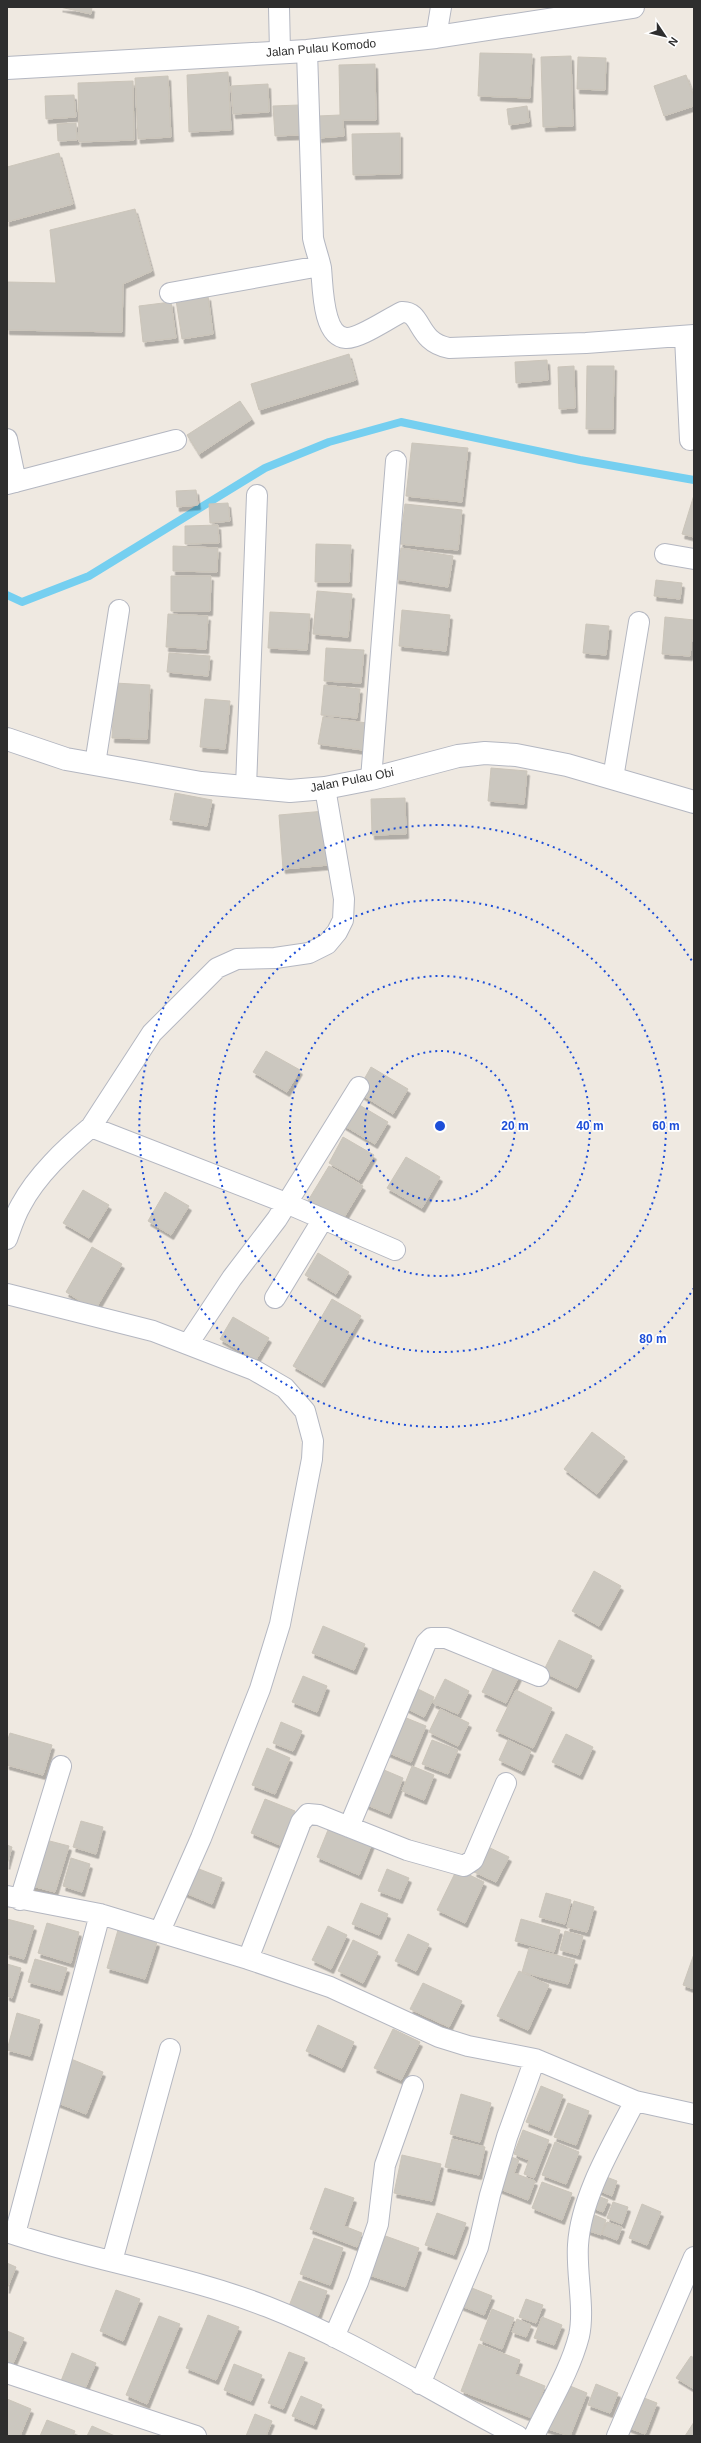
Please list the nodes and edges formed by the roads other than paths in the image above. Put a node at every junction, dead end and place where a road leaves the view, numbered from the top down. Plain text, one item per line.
1 (279, 7) edge
2 (441, 7) edge
3 (633, 7) edge
4 (436, 37) junction
5 (307, 51) junction
6 (280, 52) junction
7 (7, 68) edge
8 (320, 266) junction
9 (170, 293) dead end
10 (690, 336) edge
11 (7, 439) edge
12 (176, 440) dead end
13 (690, 440) dead end
14 (396, 462) dead end
15 (12, 483) edge
16 (257, 495) dead end
17 (665, 554) dead end
18 (694, 559) edge
19 (119, 610) dead end
20 (640, 622) dead end
21 (7, 739) edge
22 (95, 764) junction
23 (613, 778) junction
24 (372, 779) junction
25 (246, 787) junction
26 (325, 788) junction
27 (694, 802) edge
28 (359, 1087) dead end
29 (91, 1128) junction
30 (286, 1203) junction
31 (323, 1219) junction
32 (7, 1239) edge
33 (395, 1250) dead end
34 (7, 1294) edge
35 (275, 1298) dead end
36 (188, 1344) junction
37 (539, 1676) dead end
38 (61, 1766) dead end
39 (506, 1783) dead end
40 (349, 1827) junction
41 (13, 1898) edge
42 (100, 1914) junction
43 (160, 1932) junction
44 (248, 1959) junction
45 (170, 2049) dead end
46 (535, 2059) junction
47 (413, 2086) dead end
48 (635, 2101) junction
49 (694, 2114) edge
50 (11, 2233) edge
51 (694, 2257) edge
52 (112, 2261) junction
53 (334, 2337) junction
54 (7, 2373) edge
55 (420, 2384) junction
56 (196, 2436) edge
57 (518, 2436) edge
58 (534, 2436) edge
59 (617, 2436) edge

1 - 6 street
2 - 4 street
3 - 4 street, Jalan Pulau Komodo
4 - 5 street, Jalan Pulau Komodo
5 - 6 street, Jalan Pulau Komodo
5 - 8 street
6 - 7 street, Jalan Pulau Komodo
8 - 9 street
8 - 10 street
10 - 13 street
11 - 15 street
12 - 15 street
14 - 24 street
16 - 25 street
17 - 18 street
19 - 22 street
20 - 23 street
21 - 22 street, Jalan Pulau Obi
22 - 25 street, Jalan Pulau Obi
23 - 24 street, Jalan Pulau Obi
23 - 27 street, Jalan Pulau Obi
24 - 26 street, Jalan Pulau Obi
25 - 26 street, Jalan Pulau Obi
26 - 29 street
28 - 30 street
29 - 30 street
29 - 32 street
30 - 31 street
30 - 36 street
31 - 33 street
31 - 35 street
34 - 36 street
36 - 43 street
37 - 40 street
38 - 41 street
39 - 40 street
40 - 44 street
41 - 42 street
42 - 43 street
42 - 50 street
43 - 44 street
44 - 46 street
45 - 52 street
46 - 48 street
46 - 55 street
47 - 53 street
48 - 49 street
48 - 58 street
50 - 52 street
51 - 59 street
52 - 53 street
53 - 55 street
54 - 56 street
55 - 57 street

